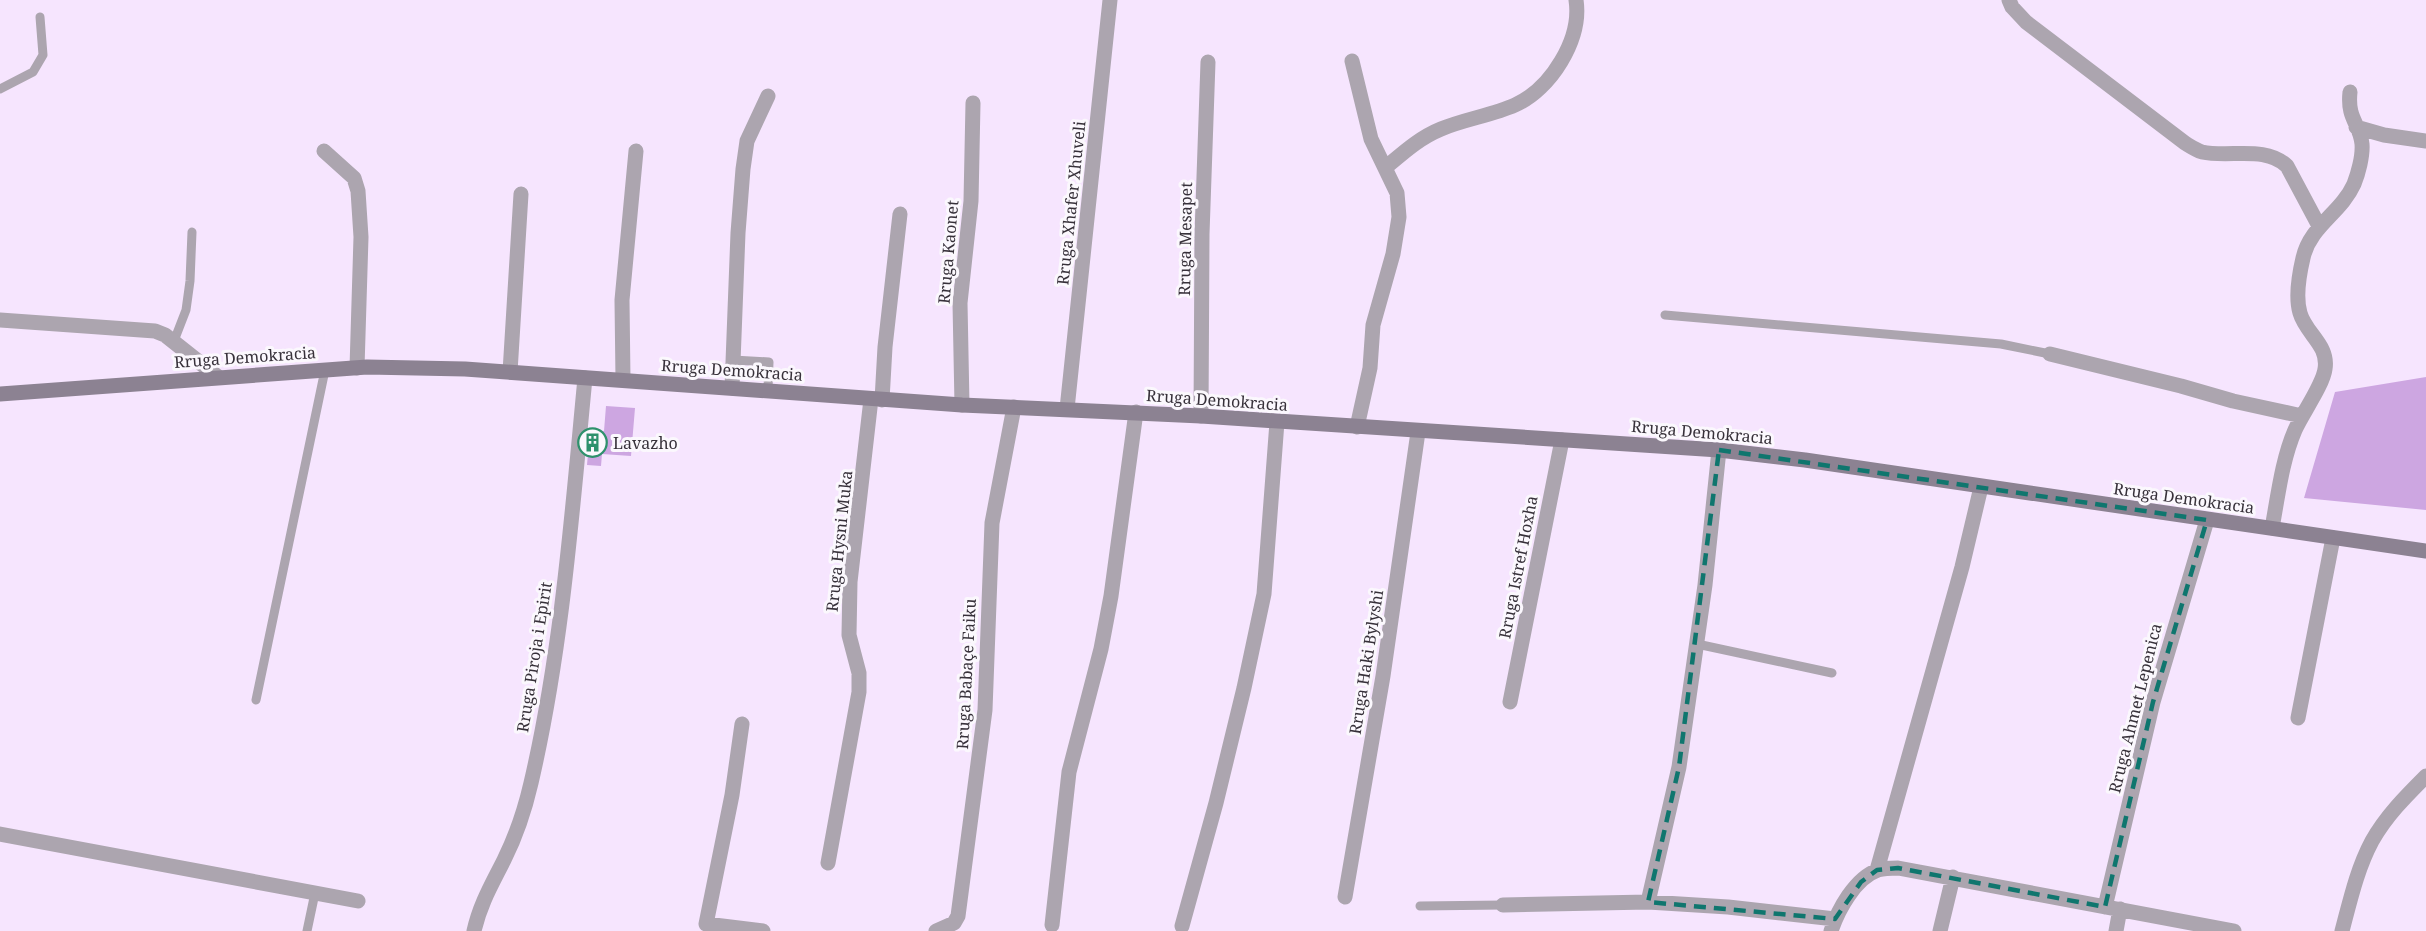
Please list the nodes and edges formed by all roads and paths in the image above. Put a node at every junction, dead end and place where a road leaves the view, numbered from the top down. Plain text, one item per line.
1 (1110, 0) edge
2 (1576, 0) edge
3 (2009, 0) edge
4 (40, 17) dead end
5 (1352, 61) dead end
6 (1208, 62) dead end
7 (0, 89) edge
8 (2350, 92) dead end
9 (768, 96) dead end
10 (973, 103) dead end
11 (2356, 127) junction
12 (2426, 141) edge
13 (636, 151) dead end
14 (324, 152) dead end
15 (1385, 168) junction
16 (521, 194) dead end
17 (900, 214) dead end
18 (2319, 226) junction
19 (192, 232) dead end
20 (1665, 315) dead end
21 (0, 320) edge
22 (174, 342) junction
23 (2050, 354) joint
24 (733, 360) junction
25 (357, 368) junction
26 (325, 370) junction
27 (510, 372) junction
28 (218, 377) junction
29 (585, 378) junction
30 (623, 380) junction
31 (732, 388) junction
32 (768, 389) junction
33 (0, 393) edge
34 (876, 399) junction
35 (962, 405) junction
36 (1014, 407) junction
37 (1067, 409) junction
38 (1136, 412) junction
39 (1201, 416) junction
40 (2302, 416) junction
41 (1277, 422) junction
42 (1357, 427) junction
43 (1418, 432) junction
44 (1562, 440) junction
45 (1719, 450) junction
46 (1981, 487) junction
47 (2207, 520) junction
48 (2272, 528) junction
49 (2333, 538) junction
50 (2426, 551) edge
51 (1697, 644) junction
52 (1832, 673) dead end
53 (256, 700) dead end
54 (1510, 702) dead end
55 (2298, 718) dead end
56 (742, 724) dead end
57 (2426, 776) edge
58 (0, 834) edge
59 (828, 863) dead end
60 (1877, 870) junction
61 (1953, 877) junction
62 (315, 893) junction
63 (1345, 897) dead end
64 (358, 901) dead end
65 (1648, 902) junction
66 (1503, 905) joint
67 (1420, 906) dead end
68 (2113, 908) junction
69 (1052, 925) dead end
70 (1833, 925) edge
71 (1182, 926) dead end
72 (307, 931) edge
73 (474, 931) edge
74 (763, 931) edge
75 (936, 931) edge
76 (1940, 931) edge
77 (2116, 931) edge
78 (2234, 931) edge
79 (2342, 931) edge

1 - 37 street, Rruga Xhafer Xhuveli
2 - 15 street
3 - 18 street
4 - 7 lane
5 - 15 street
6 - 39 street, Rruga Mesapet
8 - 11 street
9 - 24 street
10 - 35 street, Rruga Kaonet
11 - 12 street
11 - 18 street
13 - 30 street
14 - 25 street
15 - 42 street
16 - 27 street
17 - 34 street, Rruga Hysni Muka
18 - 40 street
19 - 22 lane
20 - 23 lane
21 - 22 street
22 - 28 street
23 - 40 street
24 - 31 street
24 - 32 lane
25 - 26 main road, Rruga Demokracia
25 - 27 main road, Rruga Demokracia
26 - 28 main road, Rruga Demokracia
26 - 53 lane
27 - 29 main road, Rruga Demokracia
28 - 33 main road, Rruga Demokracia
29 - 30 main road, Rruga Demokracia
29 - 73 street, Rruga Piroja i Epirit
30 - 31 main road, Rruga Demokracia
31 - 32 main road, Rruga Demokracia
32 - 34 main road, Rruga Demokracia
34 - 35 main road, Rruga Demokracia
34 - 59 street, Rruga Hysni Muka
35 - 36 main road, Rruga Demokracia
36 - 37 main road, Rruga Demokracia
36 - 75 street, Rruga Babaçe Faiku
37 - 38 main road, Rruga Demokracia
38 - 39 main road, Rruga Demokracia
38 - 69 street
39 - 41 main road, Rruga Demokracia
40 - 48 street
41 - 42 main road, Rruga Demokracia
41 - 71 street
42 - 43 main road, Rruga Demokracia
43 - 44 main road, Rruga Demokracia
43 - 63 street, Rruga Haki Bylyshi
44 - 45 main road, Rruga Demokracia
44 - 54 street, Rruga Istref Hoxha
45 - 46 main road, Rruga Demokracia
45 - 51 street
46 - 47 main road, Rruga Demokracia
46 - 60 street
47 - 48 main road, Rruga Demokracia
47 - 68 street, Rruga Ahmet Lepenica
48 - 49 main road, Rruga Demokracia
49 - 50 main road, Rruga Demokracia
49 - 55 street
51 - 52 lane
51 - 65 street
56 - 74 street
57 - 79 street
58 - 62 street
60 - 61 street
60 - 70 street
61 - 68 street
61 - 76 street
62 - 64 street
62 - 72 lane
65 - 66 street
65 - 70 street
66 - 67 lane
68 - 77 street, Rruga Ahmet Lepenica
68 - 78 street

